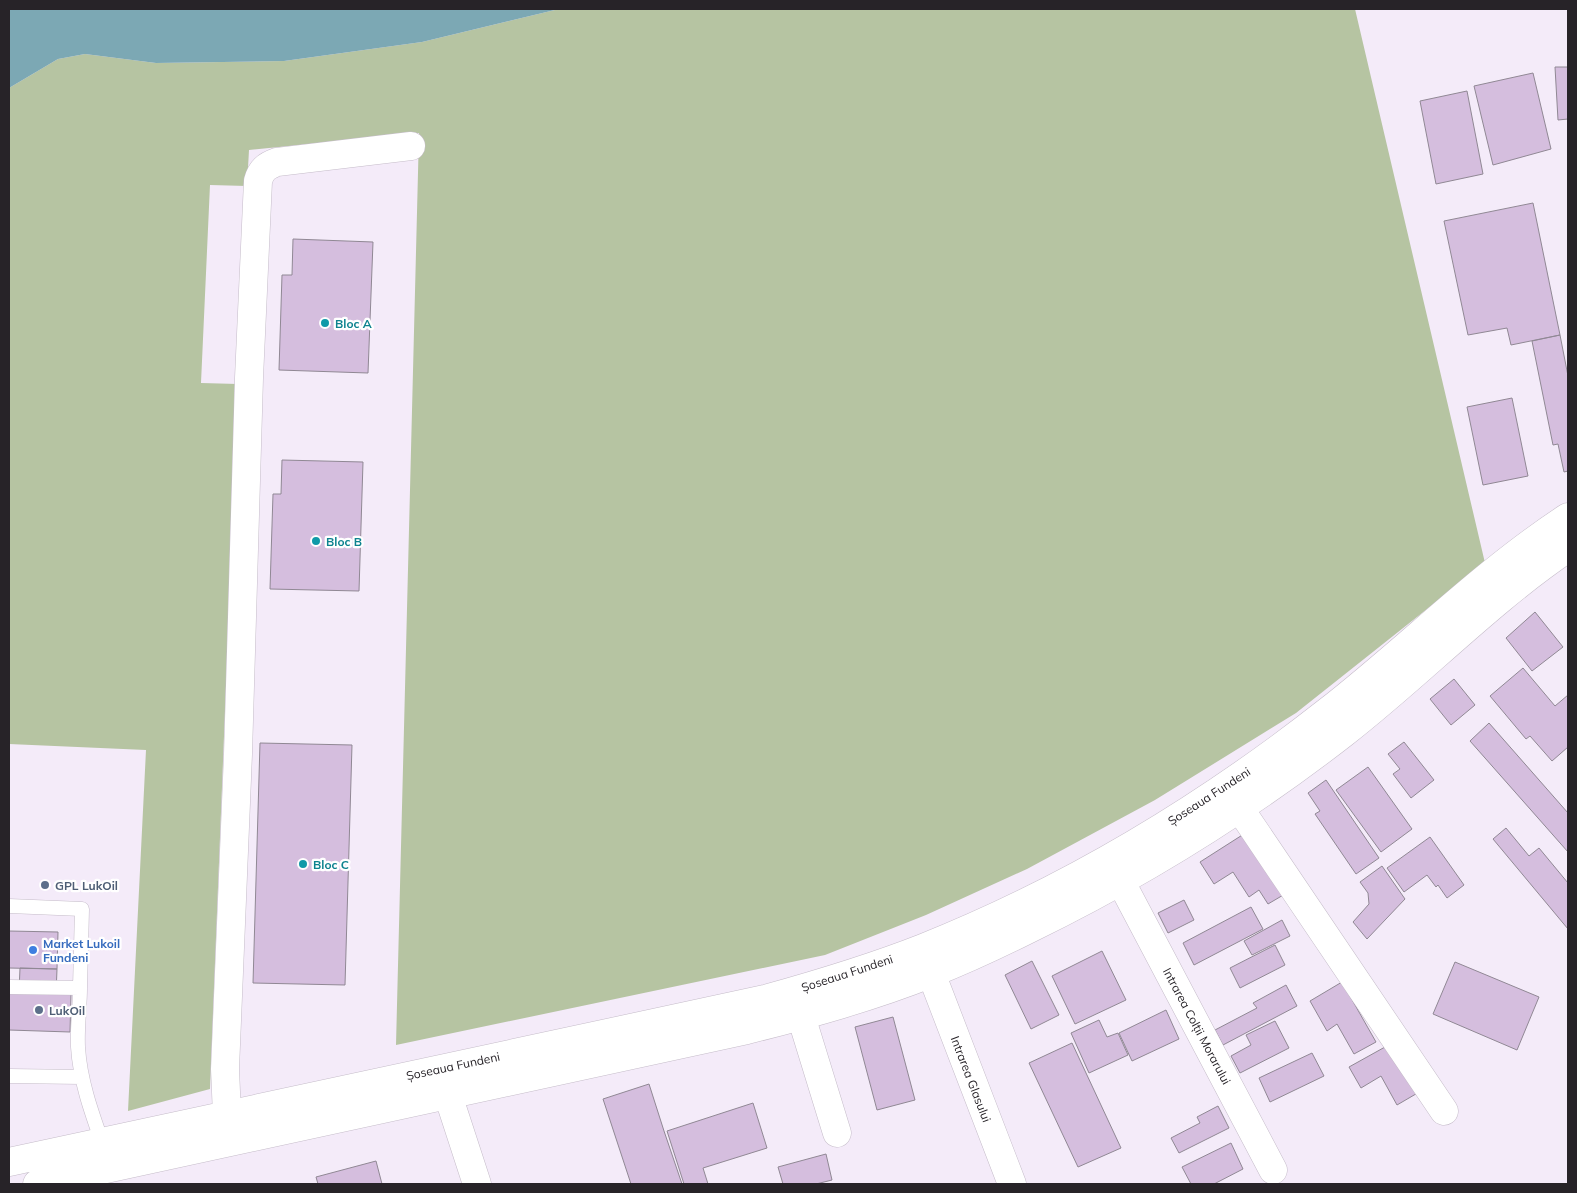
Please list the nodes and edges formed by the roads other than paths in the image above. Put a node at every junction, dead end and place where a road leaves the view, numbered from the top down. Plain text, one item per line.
1 (411, 146) dead end
2 (1568, 517) edge
3 (1568, 548) edge
4 (1240, 809) junction
5 (1121, 882) junction
6 (9, 906) edge
7 (931, 973) junction
8 (9, 987) edge
9 (80, 988) junction
10 (801, 1016) junction
11 (9, 1076) edge
12 (82, 1077) junction
13 (448, 1095) junction
14 (1444, 1111) dead end
15 (227, 1114) junction
16 (836, 1133) dead end
17 (102, 1142) junction
18 (9, 1162) edge
19 (1273, 1170) dead end
20 (41, 1184) edge
21 (477, 1184) edge
22 (1012, 1184) edge

1 - 15 main road
2 - 15 main road, Șoseaua Fundeni
3 - 4 main road
4 - 5 main road
4 - 14 main road
5 - 7 main road
5 - 19 main road, Intrarea Colții Morarului
6 - 9 lane
7 - 10 main road
7 - 22 main road, Intrarea Glasului
8 - 9 lane
9 - 12 lane
10 - 13 main road
10 - 16 main road
11 - 12 lane
12 - 17 lane
13 - 20 main road
13 - 21 main road
15 - 17 main road, Șoseaua Fundeni
17 - 18 main road, Șoseaua Fundeni

